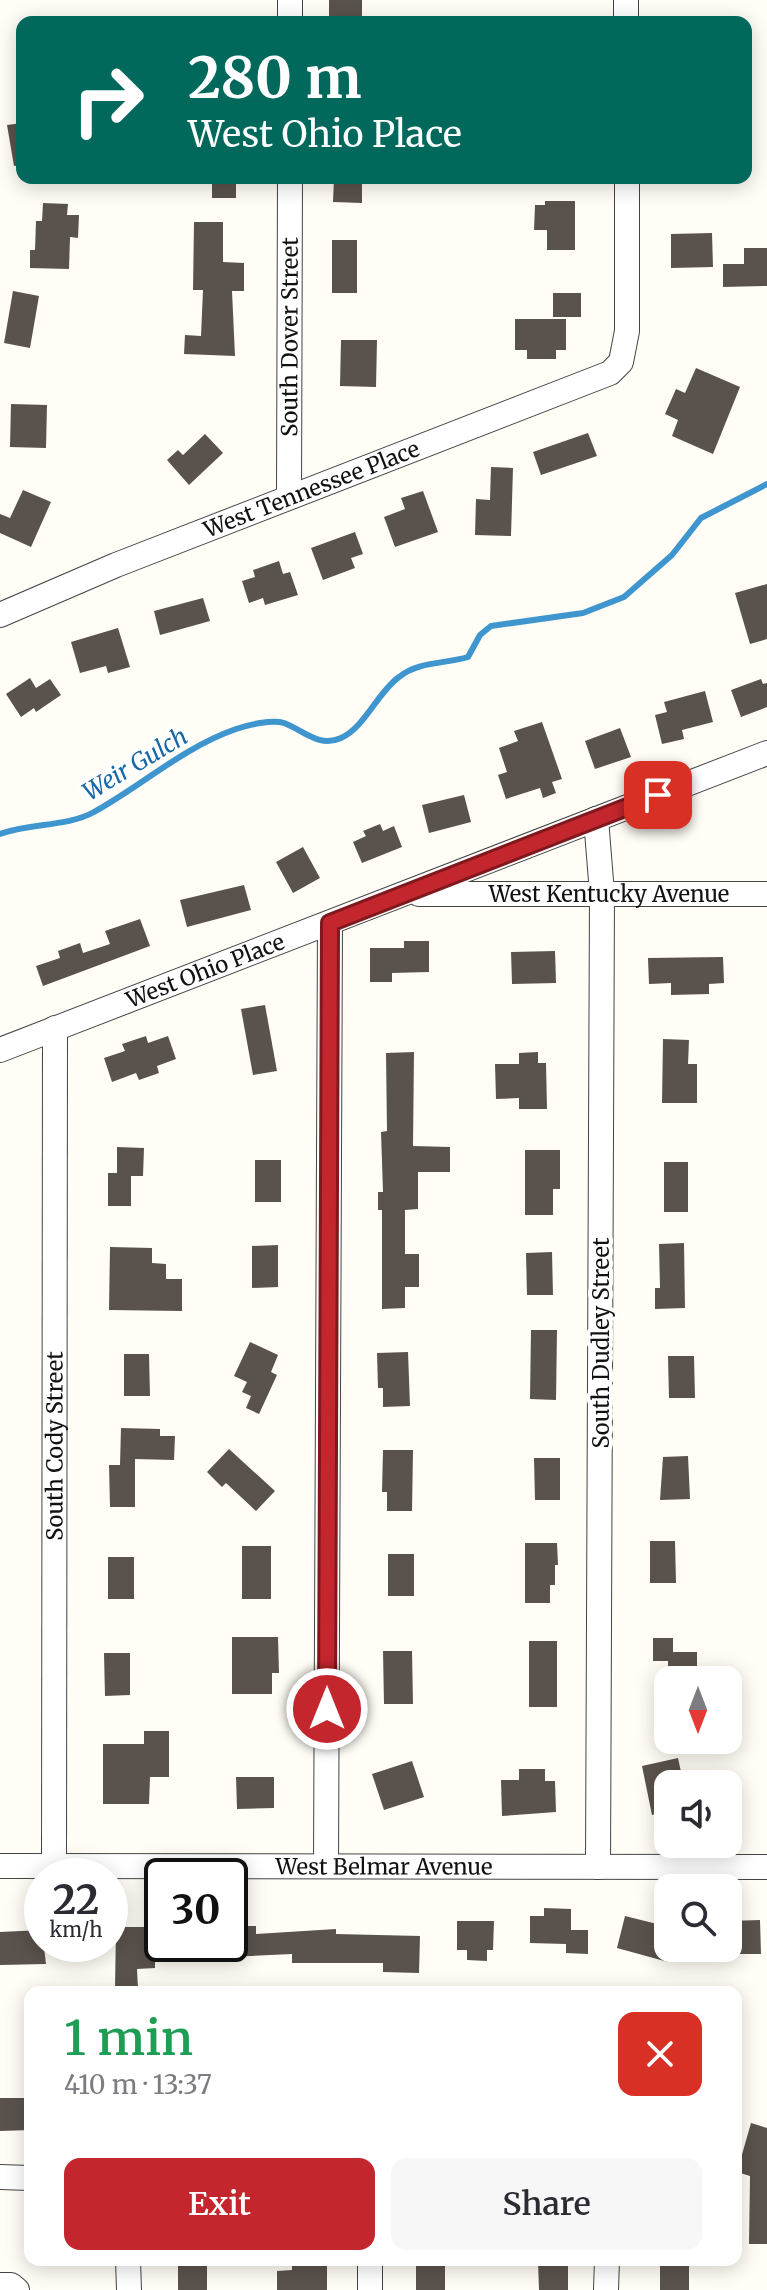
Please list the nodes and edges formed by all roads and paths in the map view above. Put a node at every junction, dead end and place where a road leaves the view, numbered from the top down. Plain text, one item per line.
1 (290, 184) edge
2 (627, 184) edge
3 (289, 497) junction
4 (1, 613) edge
5 (767, 753) edge
6 (596, 819) junction
7 (602, 893) junction
8 (405, 894) junction
9 (767, 894) edge
10 (330, 923) junction
11 (55, 1028) junction
12 (0, 1050) edge
13 (54, 1858) edge
14 (0, 1866) edge
15 (24, 1866) edge
16 (128, 1866) edge
17 (326, 1866) junction
18 (598, 1867) junction
19 (767, 1867) edge
20 (0, 2177) edge
21 (24, 2178) edge
22 (128, 2266) edge
23 (370, 2266) edge
24 (607, 2266) edge
25 (0, 2285) edge
26 (17, 2290) edge
27 (129, 2290) edge
28 (370, 2290) edge
29 (606, 2290) edge

1 - 3 street, South Dover Street
2 - 3 street, West Tennessee Place
3 - 4 street, West Tennessee Place
5 - 6 street, West Ohio Place
6 - 7 street, South Dudley Street
6 - 8 street, West Ohio Place
7 - 8 street, West Kentucky Avenue
7 - 9 street, West Kentucky Avenue
7 - 18 street, South Dudley Street
8 - 10 street, West Ohio Place
10 - 11 street, West Ohio Place
10 - 17 street
11 - 12 street, West Ohio Place
11 - 13 street, South Cody Street
14 - 15 street, West Belmar Avenue
16 - 17 street, West Belmar Avenue
17 - 18 street, West Belmar Avenue
18 - 19 street, West Belmar Avenue
20 - 21 street
22 - 27 street
23 - 28 street
24 - 29 street
25 - 26 street

